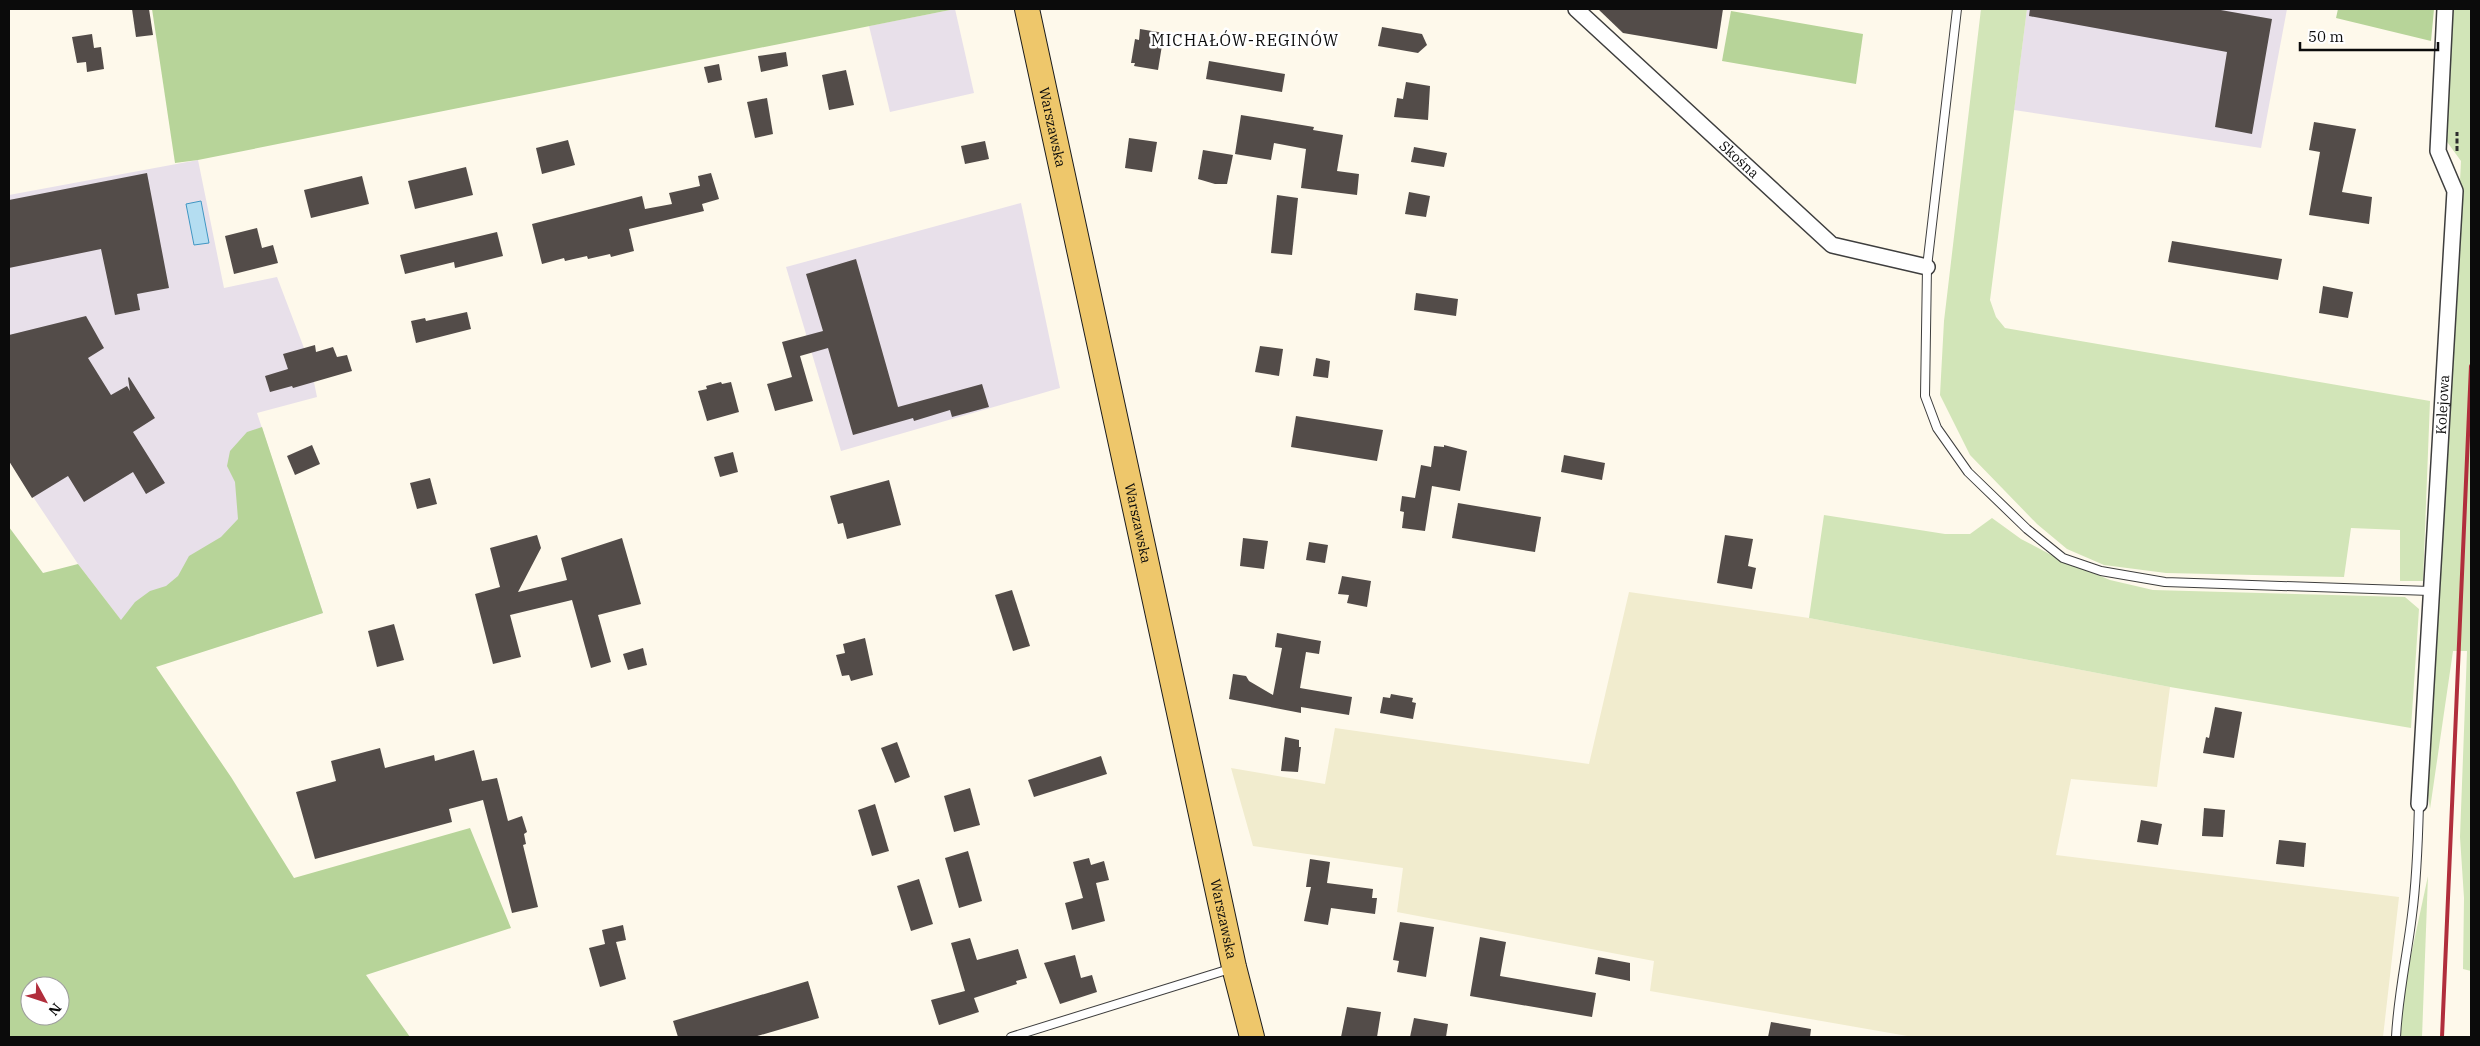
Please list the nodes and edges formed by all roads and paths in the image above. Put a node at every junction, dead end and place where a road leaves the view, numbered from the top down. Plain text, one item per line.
1 (1027, 9) edge
2 (1576, 9) edge
3 (1957, 9) edge
4 (2444, 9) edge
5 (1927, 267) junction
6 (2430, 591) junction
7 (2419, 804) joint
8 (1234, 967) junction
9 (1011, 1037) edge
10 (1252, 1037) edge
11 (2396, 1037) edge

1 - 8 main road, Warszawska
2 - 5 street, Skośna
3 - 5 lane
4 - 6 street, Kolejowa
5 - 6 lane
6 - 7 street, Kolejowa
7 - 11 lane
8 - 9 lane
8 - 10 main road, Warszawska

